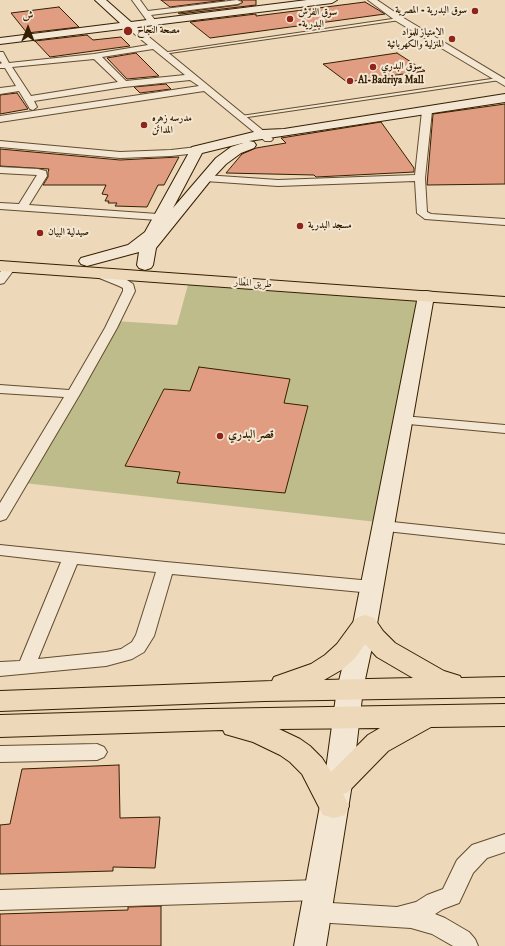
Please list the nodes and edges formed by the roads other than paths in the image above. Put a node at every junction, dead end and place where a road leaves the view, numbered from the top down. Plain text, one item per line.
1 (100, 0) edge
2 (136, 0) edge
3 (332, 0) edge
4 (372, 0) edge
5 (237, 1) edge
6 (175, 10) junction
7 (249, 10) junction
8 (149, 17) junction
9 (185, 18) junction
10 (399, 19) junction
11 (129, 25) junction
12 (0, 41) edge
13 (154, 46) junction
14 (163, 53) junction
15 (0, 54) edge
16 (94, 56) junction
17 (3, 65) edge
18 (192, 77) junction
19 (502, 81) edge
20 (124, 84) junction
21 (21, 88) junction
22 (206, 88) junction
23 (0, 91) edge
24 (505, 98) edge
25 (28, 99) junction
26 (427, 111) junction
27 (38, 114) junction
28 (241, 117) junction
29 (0, 119) edge
30 (265, 136) junction
31 (0, 144) edge
32 (197, 150) junction
33 (0, 170) edge
34 (205, 178) junction
35 (420, 178) junction
36 (0, 206) edge
37 (22, 208) junction
38 (166, 218) junction
39 (505, 222) edge
40 (145, 265) junction
41 (2, 267) edge
42 (91, 267) junction
43 (505, 288) edge
44 (426, 296) junction
45 (505, 302) edge
46 (0, 389) edge
47 (73, 394) junction
48 (403, 420) junction
49 (505, 429) edge
50 (0, 516) edge
51 (383, 526) junction
52 (505, 539) edge
53 (0, 550) edge
54 (71, 558) junction
55 (166, 568) junction
56 (372, 587) junction
57 (365, 624) junction
58 (26, 667) junction
59 (0, 669) edge
60 (460, 686) junction
61 (505, 687) edge
62 (350, 689) junction
63 (264, 691) junction
64 (0, 700) edge
65 (505, 715) edge
66 (431, 717) junction
67 (346, 719) junction
68 (208, 720) junction
69 (0, 726) edge
70 (97, 752) dead end
71 (0, 754) edge
72 (336, 795) junction
73 (505, 843) edge
74 (0, 900) edge
75 (317, 901) junction
76 (394, 917) junction
77 (310, 946) edge
78 (467, 946) edge

1 - 11 street
2 - 8 street
3 - 7 street
4 - 10 street
5 - 6 street
5 - 7 street
6 - 8 street
6 - 9 street
7 - 9 street
8 - 9 street
8 - 11 street
10 - 14 lane
10 - 19 street
11 - 12 street
11 - 13 street
13 - 14 street
13 - 16 street
14 - 18 street
15 - 17 street
16 - 17 street
16 - 20 street
17 - 21 street
18 - 20 street
18 - 22 street
19 - 28 lane
20 - 25 street
21 - 23 street
21 - 25 street
22 - 27 street
22 - 28 street
24 - 26 street
25 - 27 street
26 - 30 street
26 - 35 street
27 - 29 street
28 - 30 street
30 - 32 street
30 - 34 street
31 - 32 street
32 - 38 street
33 - 37 street
34 - 35 street
34 - 38 street
35 - 39 street
36 - 37 street
37 - 38 street
38 - 40 street
38 - 42 street
40 - 42 main road, طريق المطار
40 - 43 main road, طريق المطار
41 - 42 main road, طريق المطار
42 - 44 main road, طريق المطار
42 - 47 street
44 - 45 main road, طريق المطار
44 - 48 street
46 - 47 street
47 - 50 street
48 - 49 street
48 - 51 street
51 - 52 street
51 - 56 street
53 - 54 street
54 - 55 street
54 - 58 street
55 - 56 street
55 - 58 street
56 - 57 street
57 - 60 main road
57 - 62 street
57 - 63 main road
58 - 59 street
60 - 61 main road
60 - 62 main road
62 - 63 main road
62 - 67 street
63 - 64 main road
65 - 66 main road
66 - 67 main road
66 - 72 main road
67 - 68 main road
67 - 72 street
68 - 69 main road
68 - 72 main road
70 - 71 street
72 - 75 street
73 - 76 street
74 - 75 street
75 - 76 street
75 - 77 street
76 - 78 street

